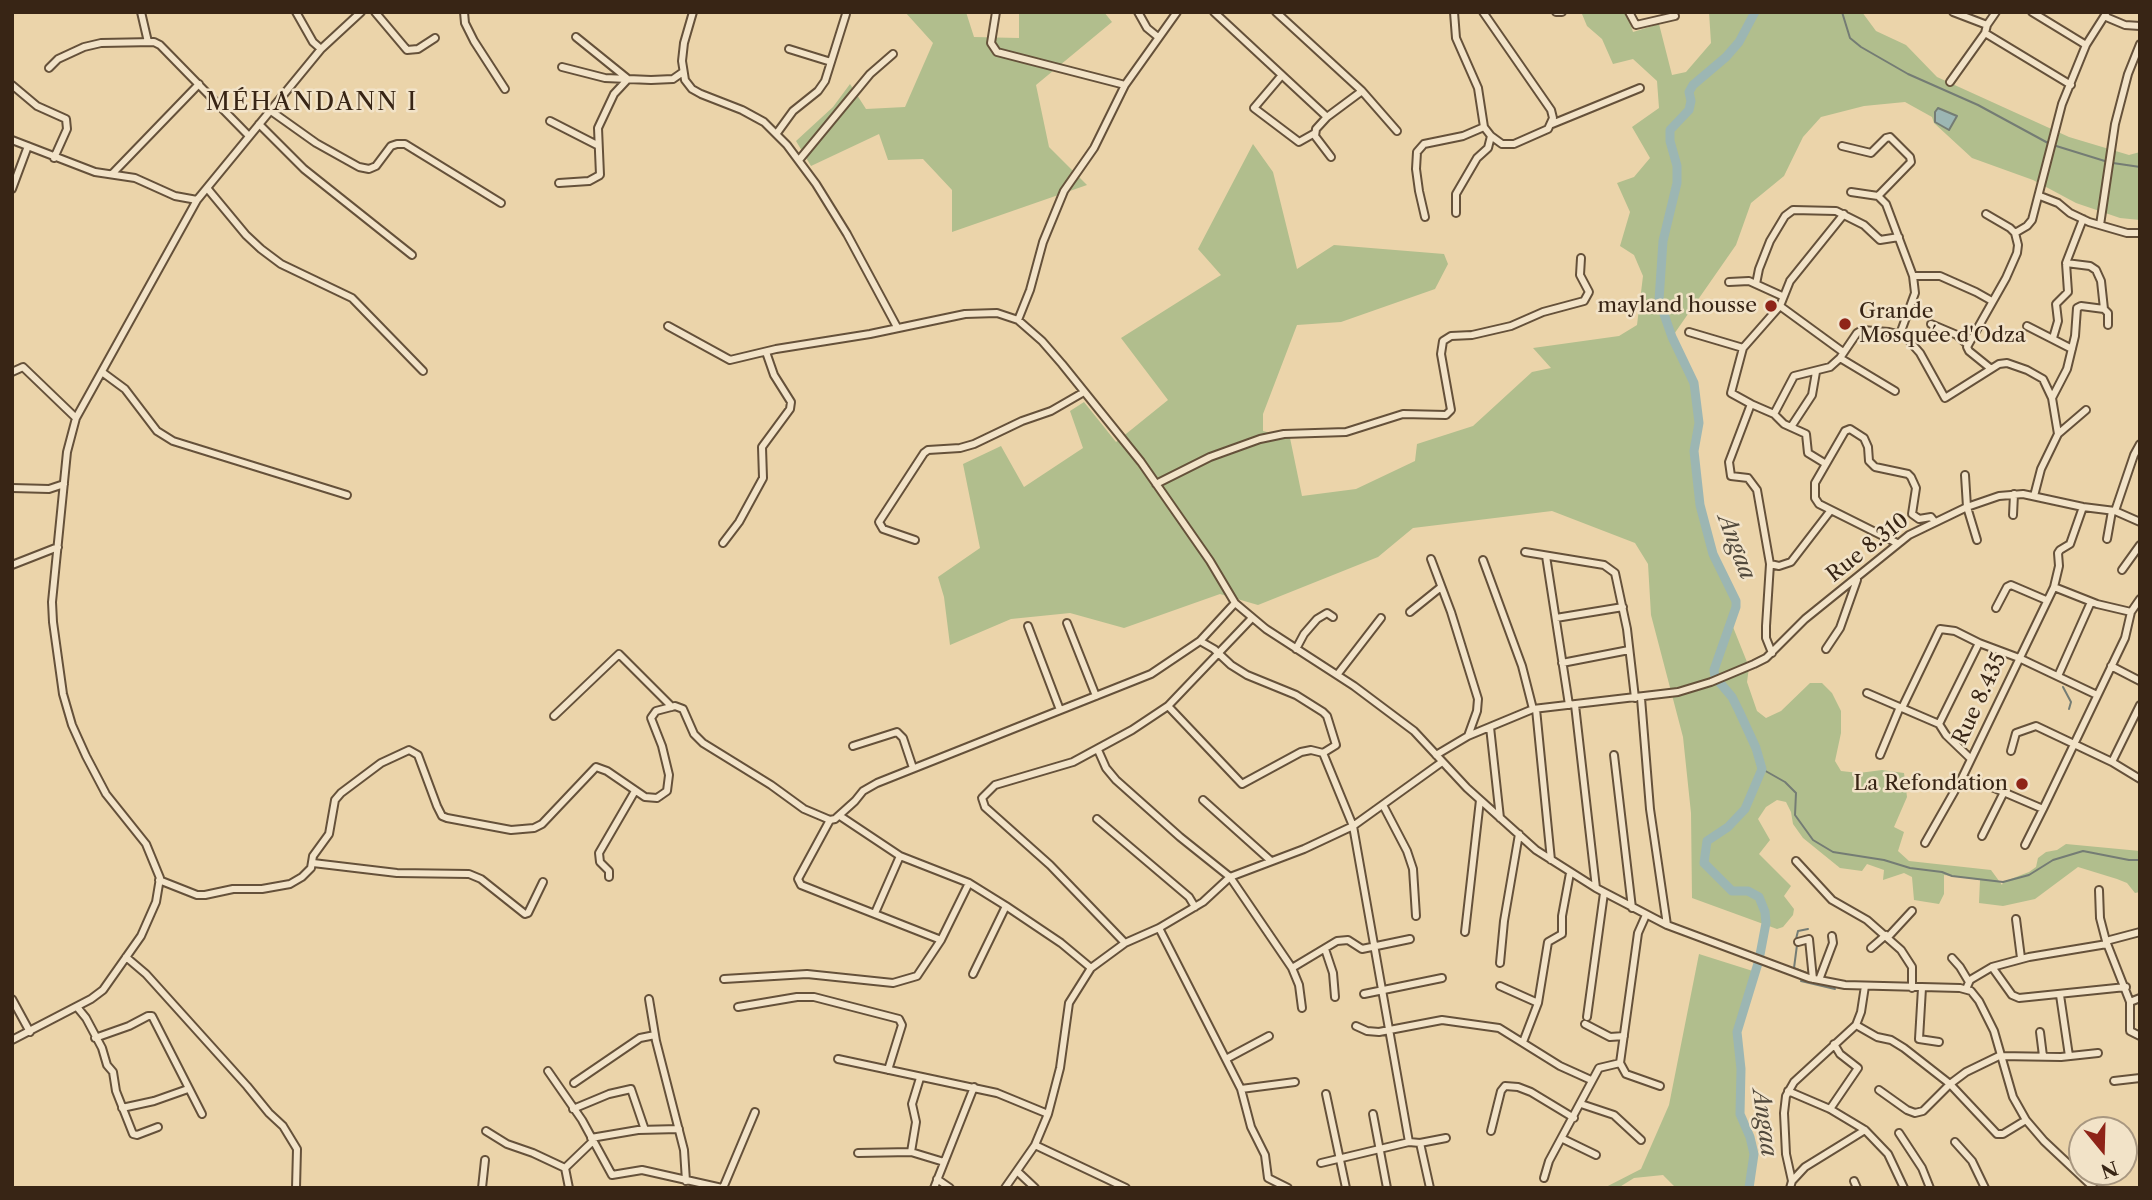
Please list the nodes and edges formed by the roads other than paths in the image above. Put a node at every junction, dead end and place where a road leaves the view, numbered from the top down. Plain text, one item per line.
1 (141, 12) edge
2 (296, 12) edge
3 (361, 12) edge
4 (375, 12) edge
5 (464, 12) edge
6 (693, 12) edge
7 (996, 12) edge
8 (1138, 12) edge
9 (1177, 12) edge
10 (1214, 12) edge
11 (1276, 12) edge
12 (1454, 12) edge
13 (1483, 12) edge
14 (1556, 12) edge
15 (1562, 12) edge
16 (1629, 12) edge
17 (1954, 12) edge
18 (1996, 12) edge
19 (2032, 12) edge
20 (846, 14) dead end
21 (2106, 14) edge
22 (1675, 16) dead end
23 (1987, 25) junction
24 (2140, 26) edge
25 (1984, 33) junction
26 (576, 37) dead end
27 (1158, 37) junction
28 (435, 38) dead end
29 (148, 42) junction
30 (2140, 44) edge
31 (2086, 46) junction
32 (321, 49) junction
33 (789, 49) dead end
34 (893, 54) dead end
35 (831, 62) junction
36 (562, 67) dead end
37 (49, 68) dead end
38 (683, 72) junction
39 (1282, 75) junction
40 (628, 79) junction
41 (1950, 82) dead end
42 (199, 84) junction
43 (12, 85) edge
44 (1125, 85) junction
45 (2071, 85) junction
46 (1640, 88) dead end
47 (505, 89) dead end
48 (1362, 91) junction
49 (271, 111) junction
50 (1327, 117) junction
51 (550, 121) dead end
52 (259, 124) junction
53 (1552, 124) junction
54 (1484, 127) junction
55 (1397, 131) dead end
56 (777, 133) junction
57 (1315, 133) junction
58 (249, 136) junction
59 (1491, 136) junction
60 (12, 140) edge
61 (597, 145) junction
62 (28, 146) junction
63 (1842, 146) dead end
64 (1331, 157) dead end
65 (54, 158) junction
66 (799, 160) junction
67 (113, 173) junction
68 (559, 183) dead end
69 (207, 188) junction
70 (12, 189) edge
71 (1851, 192) dead end
72 (1878, 196) junction
73 (2040, 196) junction
74 (197, 200) junction
75 (501, 203) dead end
76 (1456, 213) dead end
77 (1986, 214) dead end
78 (1844, 215) junction
79 (1425, 217) dead end
80 (2083, 219) junction
81 (2100, 225) junction
82 (2015, 233) junction
83 (2140, 233) edge
84 (1899, 237) junction
85 (412, 255) dead end
86 (1581, 258) dead end
87 (2066, 263) junction
88 (1913, 276) junction
89 (1729, 282) dead end
90 (1756, 284) junction
91 (1782, 296) junction
92 (1992, 301) junction
93 (1780, 306) junction
94 (2104, 309) junction
95 (1018, 320) junction
96 (1931, 324) dead end
97 (2108, 325) dead end
98 (668, 326) dead end
99 (2026, 326) dead end
100 (897, 327) junction
101 (1689, 332) dead end
102 (1900, 334) junction
103 (2053, 338) junction
104 (1968, 345) junction
105 (1743, 348) junction
106 (2072, 349) junction
107 (766, 352) junction
108 (1842, 355) junction
109 (1990, 368) junction
110 (423, 371) dead end
111 (12, 372) edge
112 (102, 372) junction
113 (1816, 372) junction
114 (1895, 391) dead end
115 (1084, 392) junction
116 (2052, 398) junction
117 (1751, 404) junction
118 (2085, 410) dead end
119 (1774, 414) junction
120 (76, 418) junction
121 (1791, 427) junction
122 (2058, 434) junction
123 (2140, 444) edge
124 (1826, 464) junction
125 (1965, 475) dead end
126 (64, 484) junction
127 (1156, 484) junction
128 (12, 488) edge
129 (2014, 494) junction
130 (347, 495) dead end
131 (2034, 496) junction
132 (2083, 507) junction
133 (1968, 508) junction
134 (1831, 510) junction
135 (2114, 511) junction
136 (2013, 516) dead end
137 (1935, 522) junction
138 (2140, 522) edge
139 (2107, 539) dead end
140 (915, 540) dead end
141 (1977, 540) dead end
142 (723, 543) dead end
143 (1897, 543) junction
144 (2140, 545) edge
145 (58, 547) junction
146 (1525, 552) dead end
147 (1546, 555) junction
148 (1431, 559) dead end
149 (1483, 560) dead end
150 (1770, 564) junction
151 (12, 565) edge
152 (2122, 570) dead end
153 (1857, 578) junction
154 (1441, 587) junction
155 (2054, 587) junction
156 (2140, 599) edge
157 (2046, 600) junction
158 (2091, 602) junction
159 (1235, 603) junction
160 (1623, 607) junction
161 (1996, 608) dead end
162 (1410, 612) dead end
163 (2131, 612) junction
164 (1333, 617) dead end
165 (1252, 618) junction
166 (1381, 618) dead end
167 (1556, 618) junction
168 (1068, 624) dead end
169 (1028, 626) dead end
170 (1200, 641) junction
171 (1979, 643) junction
172 (1296, 649) junction
173 (1826, 649) dead end
174 (1629, 650) junction
175 (1772, 653) junction
176 (1219, 654) junction
177 (2019, 657) junction
178 (1562, 663) junction
179 (2111, 667) junction
180 (1337, 675) junction
181 (2058, 676) junction
182 (2140, 681) edge
183 (1867, 693) dead end
184 (2097, 695) junction
185 (1096, 696) junction
186 (1638, 698) junction
187 (1572, 705) junction
188 (2140, 705) edge
189 (1168, 706) junction
190 (672, 707) junction
191 (1901, 707) junction
192 (1535, 709) junction
193 (1060, 710) junction
194 (554, 716) dead end
195 (1939, 724) junction
196 (1490, 727) junction
197 (1468, 736) junction
198 (2074, 744) junction
199 (853, 746) dead end
200 (1098, 750) junction
201 (2011, 751) dead end
202 (1323, 753) junction
203 (1436, 755) junction
204 (1614, 755) dead end
205 (1880, 755) dead end
206 (1970, 760) junction
207 (1442, 762) junction
208 (2112, 762) junction
209 (913, 768) junction
210 (1962, 778) junction
211 (2140, 779) edge
212 (635, 791) junction
213 (2004, 792) junction
214 (1203, 800) dead end
215 (1480, 800) junction
216 (1383, 805) junction
217 (2043, 809) junction
218 (840, 817) junction
219 (1097, 818) dead end
220 (1500, 818) junction
221 (830, 820) junction
222 (1353, 826) junction
223 (1519, 834) junction
224 (1982, 836) dead end
225 (1925, 843) dead end
226 (2025, 845) dead end
227 (900, 856) junction
228 (1551, 860) junction
229 (1271, 861) junction
230 (1796, 861) dead end
231 (313, 863) junction
232 (1570, 873) junction
233 (609, 877) dead end
234 (1230, 877) junction
235 (159, 880) junction
236 (543, 882) dead end
237 (969, 883) junction
238 (1595, 888) junction
239 (2099, 890) dead end
240 (1604, 893) junction
241 (1006, 906) junction
242 (1195, 907) junction
243 (1632, 908) junction
244 (1912, 911) dead end
245 (875, 913) junction
246 (1646, 915) junction
247 (1416, 916) dead end
248 (2015, 919) dead end
249 (1667, 925) junction
250 (1159, 928) junction
251 (1465, 932) dead end
252 (2140, 932) edge
253 (1832, 936) dead end
254 (1887, 936) junction
255 (1410, 939) dead end
256 (941, 940) junction
257 (1798, 942) dead end
258 (1125, 943) junction
259 (2106, 943) junction
260 (1374, 947) junction
261 (1871, 948) dead end
262 (1325, 950) junction
263 (126, 957) junction
264 (1952, 958) dead end
265 (2021, 958) junction
266 (1500, 963) dead end
267 (1992, 967) junction
268 (1091, 968) junction
269 (1292, 968) junction
270 (973, 974) dead end
271 (1442, 978) dead end
272 (724, 979) dead end
273 (1816, 979) junction
274 (1967, 985) junction
275 (1500, 986) dead end
276 (1865, 986) junction
277 (1912, 988) junction
278 (1922, 988) junction
279 (2126, 988) junction
280 (1383, 989) junction
281 (1364, 993) dead end
282 (2060, 995) junction
283 (1335, 997) dead end
284 (2140, 998) edge
285 (12, 999) edge
286 (649, 999) dead end
287 (2130, 1002) junction
288 (1538, 1003) junction
289 (77, 1007) junction
290 (738, 1007) dead end
291 (1302, 1008) dead end
292 (1856, 1025) junction
293 (1356, 1026) dead end
294 (1390, 1029) junction
295 (30, 1032) junction
296 (2040, 1032) dead end
297 (655, 1035) junction
298 (1269, 1036) dead end
299 (1624, 1036) junction
300 (2140, 1036) edge
301 (95, 1038) junction
302 (12, 1040) edge
303 (1523, 1042) junction
304 (1939, 1042) dead end
305 (1834, 1045) junction
306 (2098, 1053) dead end
307 (2003, 1055) junction
308 (2043, 1056) junction
309 (2070, 1056) junction
310 (838, 1059) dead end
311 (1226, 1059) junction
312 (1620, 1063) junction
313 (888, 1070) junction
314 (548, 1071) dead end
315 (920, 1077) junction
316 (2140, 1078) edge
317 (1591, 1080) junction
318 (2114, 1081) dead end
319 (1295, 1082) dead end
320 (574, 1083) dead end
321 (1950, 1084) junction
322 (1660, 1086) dead end
323 (974, 1087) junction
324 (188, 1089) junction
325 (1241, 1089) junction
326 (1879, 1090) dead end
327 (1788, 1091) junction
328 (1326, 1094) dead end
329 (1581, 1104) junction
330 (122, 1108) junction
331 (573, 1109) junction
332 (1830, 1109) junction
333 (755, 1112) dead end
334 (202, 1114) dead end
335 (1048, 1114) junction
336 (1373, 1114) dead end
337 (1574, 1118) junction
338 (2026, 1120) junction
339 (158, 1127) dead end
340 (679, 1129) junction
341 (645, 1130) junction
342 (1865, 1130) junction
343 (486, 1131) dead end
344 (1491, 1131) dead end
345 (1899, 1133) dead end
346 (1446, 1138) dead end
347 (592, 1139) junction
348 (1563, 1139) junction
349 (1641, 1140) dead end
350 (1409, 1142) junction
351 (1955, 1142) dead end
352 (1420, 1143) junction
353 (1035, 1145) junction
354 (1380, 1149) junction
355 (911, 1152) junction
356 (858, 1153) dead end
357 (1595, 1155) dead end
358 (1340, 1159) junction
359 (485, 1160) dead end
360 (944, 1162) junction
361 (1321, 1164) dead end
362 (565, 1168) junction
363 (1017, 1171) junction
364 (1545, 1178) dead end
365 (937, 1179) junction
366 (685, 1181) junction
367 (1791, 1184) edge
368 (296, 1188) edge
369 (482, 1188) edge
370 (569, 1188) edge
371 (722, 1188) edge
372 (934, 1188) edge
373 (950, 1188) edge
374 (1005, 1188) edge
375 (1035, 1188) edge
376 (1126, 1188) edge
377 (1288, 1188) edge
378 (1346, 1188) edge
379 (1387, 1188) edge
380 (1430, 1188) edge
381 (1904, 1188) edge
382 (1930, 1188) edge
383 (1985, 1188) edge
384 (2094, 1188) edge

1 - 29 street
2 - 32 street
3 - 32 street
4 - 28 street
5 - 47 street
6 - 38 street
7 - 44 street
8 - 27 street
9 - 27 street
10 - 39 street
11 - 48 street
12 - 54 street
13 - 53 street
14 - 15 street
16 - 22 street
17 - 23 street
18 - 23 street
19 - 31 street
20 - 35 street
21 - 24 street
21 - 31 street
23 - 25 street
25 - 41 street
25 - 45 street
26 - 40 street
27 - 44 street
29 - 37 street
29 - 42 street
30 - 81 street
31 - 45 street
32 - 49 street
33 - 35 street
34 - 66 street
35 - 56 street
36 - 40 street
38 - 40 street
38 - 56 street
39 - 50 street
39 - 57 street
40 - 61 street
42 - 58 street
42 - 67 street
43 - 65 street
44 - 95 street
45 - 73 street
46 - 53 street
48 - 50 street
48 - 55 street
49 - 52 street
49 - 75 street
50 - 57 street
51 - 61 street
52 - 58 street
52 - 85 street
53 - 59 street
54 - 59 street
54 - 79 street
56 - 66 street
57 - 64 street
58 - 69 street
59 - 76 street
60 - 62 street
61 - 68 street
62 - 65 street
62 - 70 street
63 - 72 street
65 - 67 street
66 - 100 street
67 - 74 street
69 - 74 street
69 - 110 street
71 - 72 street
72 - 84 street
73 - 80 street
73 - 82 street
74 - 112 street
77 - 82 street
78 - 84 street
78 - 90 street
78 - 91 street
80 - 81 street
80 - 87 street
81 - 83 street
82 - 92 street
84 - 88 street
86 - 127 street
87 - 94 street
87 - 103 street
88 - 92 street
88 - 102 street
89 - 90 street
90 - 91 street
91 - 93 street
92 - 104 street
93 - 105 street
93 - 108 street
94 - 97 street
94 - 106 street
95 - 100 street
95 - 115 street
96 - 104 street
98 - 107 street
99 - 103 street
100 - 107 street
101 - 105 street
102 - 108 street
102 - 109 street
103 - 106 street
104 - 109 street
105 - 117 street
106 - 116 street
107 - 142 street
108 - 113 street
108 - 114 street
109 - 116 street
111 - 120 street
112 - 120 street
112 - 130 street
113 - 119 street
113 - 121 street
115 - 127 street
115 - 140 street
116 - 122 street
117 - 119 street
117 - 150 street
118 - 122 street
119 - 121 street
120 - 126 street
121 - 124 street
122 - 131 street
123 - 135 street
124 - 134 street
124 - 137 street
125 - 133 street
126 - 128 street
126 - 145 street
127 - 159 street
129 - 131 street, Rue 8.310
129 - 133 street, Rue 8.310
129 - 136 street
131 - 132 street, Rue 8.310
132 - 135 street, Rue 8.310
132 - 155 street
133 - 137 street, Rue 8.310
133 - 141 street
134 - 143 street
134 - 150 street
135 - 138 street, Rue 8.310
135 - 139 street
137 - 143 street, Rue 8.310
143 - 153 street, Rue 8.310
144 - 152 street
145 - 151 street
145 - 235 street
146 - 147 street
147 - 160 street
147 - 167 street
148 - 154 street
149 - 192 street
150 - 175 street
153 - 173 street
153 - 175 street, Rue 8.310
154 - 162 street
154 - 197 street
155 - 157 street, Rue 8.435
155 - 158 street
156 - 163 street
157 - 161 street
157 - 177 street, Rue 8.435
158 - 163 street
158 - 181 street
159 - 165 street
159 - 170 street
160 - 167 street
160 - 174 street
163 - 179 street
164 - 172 street
165 - 172 street
165 - 176 street
166 - 180 street
167 - 178 street
168 - 185 street
169 - 193 street
170 - 176 street
170 - 185 street
171 - 177 street
171 - 191 street
171 - 195 street
172 - 180 street
174 - 178 street
174 - 186 street
175 - 186 street, Rue 8.310
176 - 189 street
176 - 202 street
177 - 181 street
177 - 206 street, Rue 8.435
178 - 187 street
179 - 182 street
179 - 184 street
180 - 203 street
181 - 184 street
183 - 191 street
184 - 198 street
185 - 193 street
186 - 187 street, Rue 8.310
186 - 249 street
187 - 192 street, Rue 8.310
187 - 238 street
188 - 208 street
189 - 200 street
189 - 202 street
190 - 194 street
190 - 212 street
190 - 221 street
191 - 195 street
191 - 205 street
192 - 196 street, Rue 8.310
192 - 228 street
193 - 209 street
195 - 206 street
196 - 197 street, Rue 8.310
196 - 220 street
197 - 203 street, Rue 8.310
198 - 201 street
198 - 208 street
198 - 217 street
199 - 209 street
200 - 234 street
200 - 258 street
202 - 222 street
203 - 207 street
204 - 243 street
206 - 210 street, Rue 8.435
207 - 215 street
207 - 216 street
208 - 211 street
209 - 218 street
210 - 213 street, Rue 8.435
210 - 225 street
212 - 231 street
212 - 233 street
213 - 217 street, Rue 8.435
213 - 224 street
214 - 229 street
215 - 220 street
215 - 251 street
216 - 222 street
216 - 247 street
217 - 226 street
218 - 221 street
218 - 227 street
219 - 242 street
220 - 223 street
221 - 245 street
222 - 229 street
222 - 260 street
223 - 228 street
223 - 266 street
227 - 237 street
227 - 245 street
228 - 232 street
229 - 234 street
230 - 254 street
231 - 235 street
231 - 236 street
232 - 238 street
232 - 288 street
234 - 242 street
234 - 269 street
235 - 263 street
237 - 241 street
237 - 256 street
238 - 240 street
239 - 259 street
240 - 243 street
240 - 299 street
241 - 268 street
241 - 270 street
242 - 250 street
243 - 246 street
244 - 254 street
245 - 256 street
246 - 249 street
246 - 299 street
248 - 265 street
249 - 273 street
250 - 258 street
250 - 311 street
252 - 259 street
253 - 273 street
254 - 261 street
254 - 277 street
255 - 260 street
256 - 272 street
257 - 273 street
258 - 268 street
259 - 265 street
259 - 279 street
260 - 262 street
260 - 280 street
262 - 269 street
262 - 283 street
263 - 289 street
263 - 368 street
264 - 274 street
265 - 267 street
267 - 274 street
267 - 282 street
268 - 335 street
269 - 291 street
271 - 280 street
273 - 276 street
274 - 278 street
274 - 307 street
275 - 288 street
276 - 277 street
276 - 292 street
277 - 278 street
278 - 304 street
279 - 282 street
279 - 287 street
280 - 281 street
280 - 294 street
282 - 309 street
284 - 287 street
285 - 295 street
286 - 297 street
287 - 300 street
288 - 303 street
289 - 295 street
289 - 301 street
290 - 313 street
292 - 305 street
292 - 321 street
293 - 294 street
294 - 303 street
294 - 350 street
295 - 302 street
296 - 308 street
297 - 320 street
297 - 340 street
298 - 311 street
299 - 312 street
301 - 324 street
301 - 330 street
303 - 317 street
305 - 327 street
305 - 332 street
306 - 309 street
307 - 308 street
307 - 321 street
307 - 338 street
308 - 309 street
310 - 313 street
311 - 325 street
312 - 317 street
312 - 322 street
313 - 315 street
314 - 331 street
315 - 323 street
315 - 355 street
316 - 318 street
317 - 329 street
319 - 325 street
321 - 326 street
321 - 338 street
323 - 335 street
323 - 360 street
324 - 330 street
324 - 334 street
325 - 377 street
327 - 332 street
327 - 367 street
328 - 358 street
329 - 337 street
329 - 349 street
330 - 339 street
331 - 341 street
331 - 347 street
332 - 342 street
333 - 371 street
335 - 353 street
336 - 354 street
337 - 344 street
337 - 348 street
338 - 384 street
340 - 341 street
340 - 366 street
341 - 347 street
342 - 367 street
342 - 381 street
343 - 362 street
345 - 382 street
346 - 352 street
347 - 362 street
347 - 366 street
348 - 357 street
348 - 364 street
350 - 352 street
350 - 354 street
351 - 383 street
352 - 380 street
353 - 363 street
353 - 376 street
354 - 358 street
354 - 379 street
355 - 356 street
355 - 360 street
358 - 361 street
358 - 378 street
359 - 369 street
360 - 365 street
362 - 370 street
363 - 374 street
363 - 375 street
365 - 372 street
365 - 373 street
366 - 371 street

